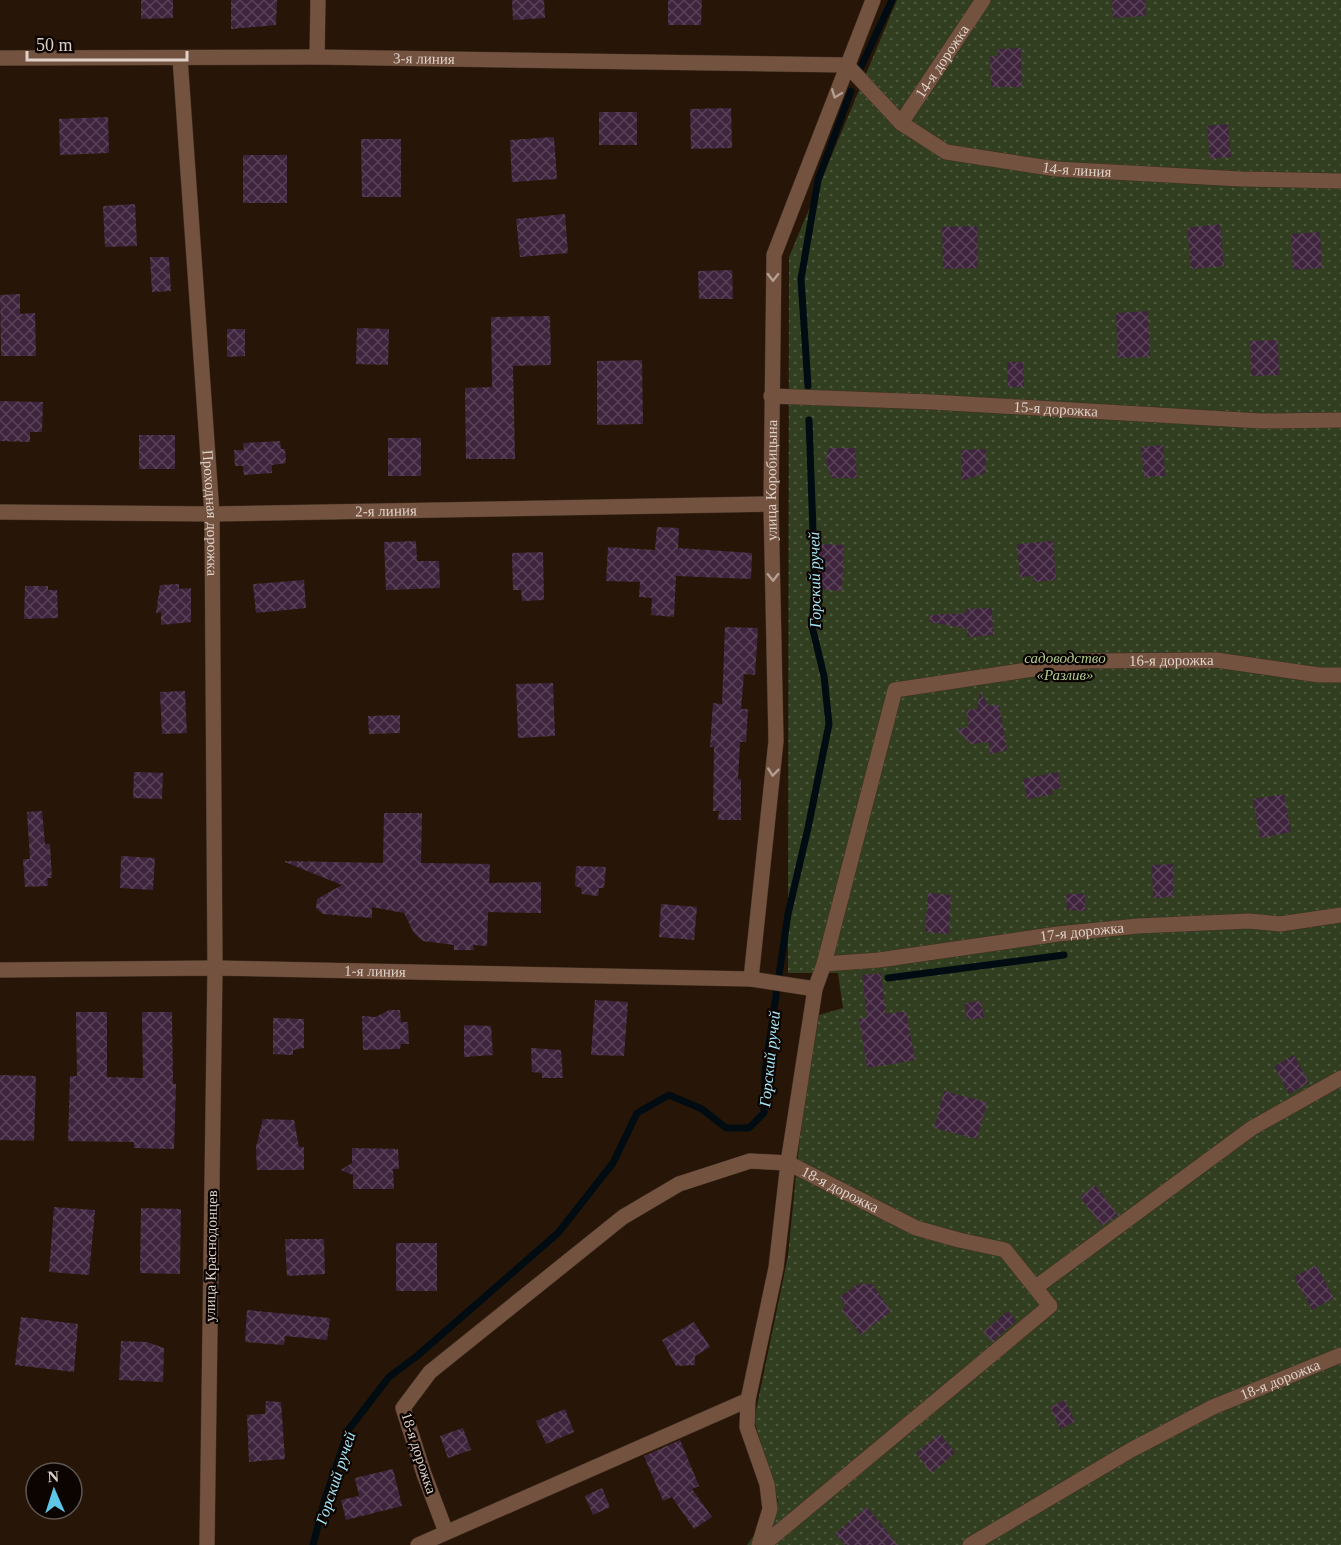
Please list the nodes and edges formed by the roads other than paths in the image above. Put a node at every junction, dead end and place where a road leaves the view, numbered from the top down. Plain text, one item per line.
1 (318, 0) edge
2 (873, 0) edge
3 (983, 0) edge
4 (316, 57) junction
5 (0, 58) edge
6 (180, 58) junction
7 (848, 65) junction
8 (901, 123) junction
9 (1341, 181) edge
10 (771, 396) junction
11 (1341, 420) edge
12 (771, 504) junction
13 (0, 512) edge
14 (212, 514) junction
15 (1341, 675) edge
16 (1341, 915) edge
17 (824, 964) junction
18 (215, 968) junction
19 (0, 970) edge
20 (751, 979) junction
21 (814, 989) junction
22 (1341, 1078) edge
23 (788, 1163) junction
24 (1036, 1287) junction
25 (1341, 1355) edge
26 (748, 1400) junction
27 (446, 1532) junction
28 (207, 1545) edge
29 (418, 1545) edge
30 (761, 1545) edge
31 (970, 1545) edge

1 - 4 street
2 - 7 street, улица Коробицына
3 - 8 street, 14-я дорожка
4 - 6 street, 3-я линия
4 - 7 street, 3-я линия
5 - 6 street, 3-я линия
6 - 14 street, Проходная дорожка
7 - 8 street, 14-я линия
7 -> 10 street, улица Коробицына
8 - 9 street, 14-я линия
10 - 11 street, 15-я дорожка
10 - 12 street, улица Коробицына
12 - 14 street, 2-я линия
12 -> 20 street, улица Коробицына
13 - 14 street, 2-я линия
14 - 18 street, Проходная дорожка
15 - 17 street, 16-я дорожка
16 - 17 street, 17-я дорожка
17 - 21 street
18 - 19 street, 1-я линия
18 - 20 street, 1-я линия
18 - 28 street, улица Краснодонцев
20 - 21 street, 1-я линия
21 - 23 street
22 - 24 street
23 - 24 street, 18-я дорожка
23 - 26 street
23 - 27 street, 18-я дорожка
24 - 30 street, 18-я дорожка
25 - 31 street, 18-я дорожка
26 - 27 street
26 - 30 street
27 - 29 street

